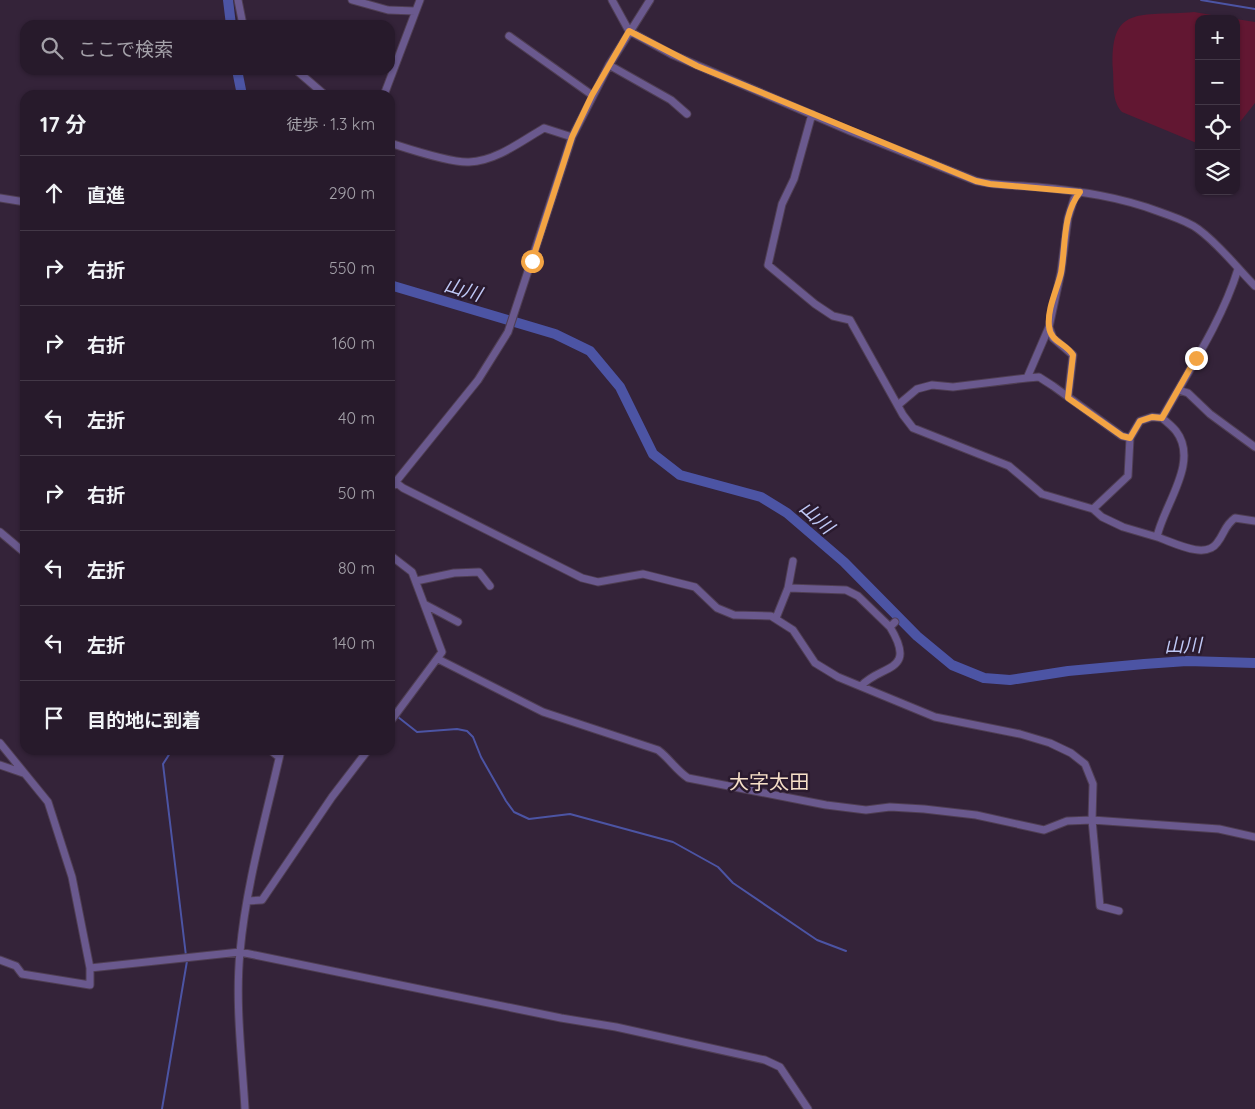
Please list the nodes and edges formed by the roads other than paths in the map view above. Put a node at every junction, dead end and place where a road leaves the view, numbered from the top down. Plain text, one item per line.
1 (238, 0) edge
2 (352, 0) edge
3 (420, 0) edge
4 (612, 0) edge
5 (650, 0) edge
6 (415, 11) junction
7 (241, 20) edge
8 (629, 31) junction
9 (509, 36) dead end
10 (609, 66) junction
11 (395, 67) edge
12 (302, 75) edge
13 (392, 75) edge
14 (318, 90) edge
15 (386, 90) edge
16 (592, 95) junction
17 (687, 114) dead end
18 (812, 114) junction
19 (572, 137) junction
20 (395, 144) edge
21 (1080, 192) junction
22 (0, 198) edge
23 (20, 201) edge
24 (1238, 269) junction
25 (1255, 286) edge
26 (1049, 327) junction
27 (1027, 378) junction
28 (1179, 390) junction
29 (1068, 398) junction
30 (898, 405) junction
31 (1162, 418) junction
32 (1130, 438) junction
33 (1255, 447) edge
34 (395, 478) edge
35 (395, 481) edge
36 (1093, 509) junction
37 (1255, 521) edge
38 (0, 532) edge
39 (1157, 537) junction
40 (20, 549) edge
41 (395, 559) edge
42 (793, 561) dead end
43 (416, 581) junction
44 (490, 586) dead end
45 (788, 588) junction
46 (426, 605) junction
47 (776, 618) junction
48 (458, 622) dead end
49 (438, 659) junction
50 (861, 686) junction
51 (395, 715) edge
52 (0, 743) edge
53 (280, 755) edge
54 (364, 755) edge
55 (0, 765) edge
56 (23, 773) junction
57 (1092, 820) junction
58 (1255, 837) edge
59 (247, 901) junction
60 (1119, 911) dead end
61 (240, 952) junction
62 (0, 960) edge
63 (90, 968) junction
64 (245, 1109) edge
65 (808, 1109) edge

1 - 7 street
2 - 6 street
3 - 6 street
4 - 8 street
5 - 8 street
6 - 11 street
8 - 10 street
8 - 18 street
9 - 16 street
10 - 16 street
10 - 17 street
12 - 14 street
13 - 15 street
16 - 19 street
18 - 21 street
18 - 30 street
19 - 20 street
19 - 34 street
21 - 24 street
21 - 26 street
22 - 23 street
24 - 25 street
24 - 28 street
26 - 27 street
26 - 29 street
27 - 29 street
27 - 30 street
28 - 31 street
28 - 33 street
29 - 32 street
30 - 36 street
31 - 32 street
31 - 39 street
32 - 36 street
35 - 47 street
36 - 39 street
37 - 39 street
38 - 40 street
41 - 43 street
42 - 45 street
43 - 44 street
43 - 46 street
45 - 47 street
45 - 50 street
46 - 48 street
46 - 49 street
47 - 50 street
49 - 51 street
49 - 57 street
50 - 57 street
52 - 56 street
53 - 59 street
54 - 59 street
55 - 56 street
56 - 63 street
57 - 58 street
57 - 60 street
59 - 61 street
61 - 63 street
61 - 64 street
61 - 65 street
62 - 63 street

